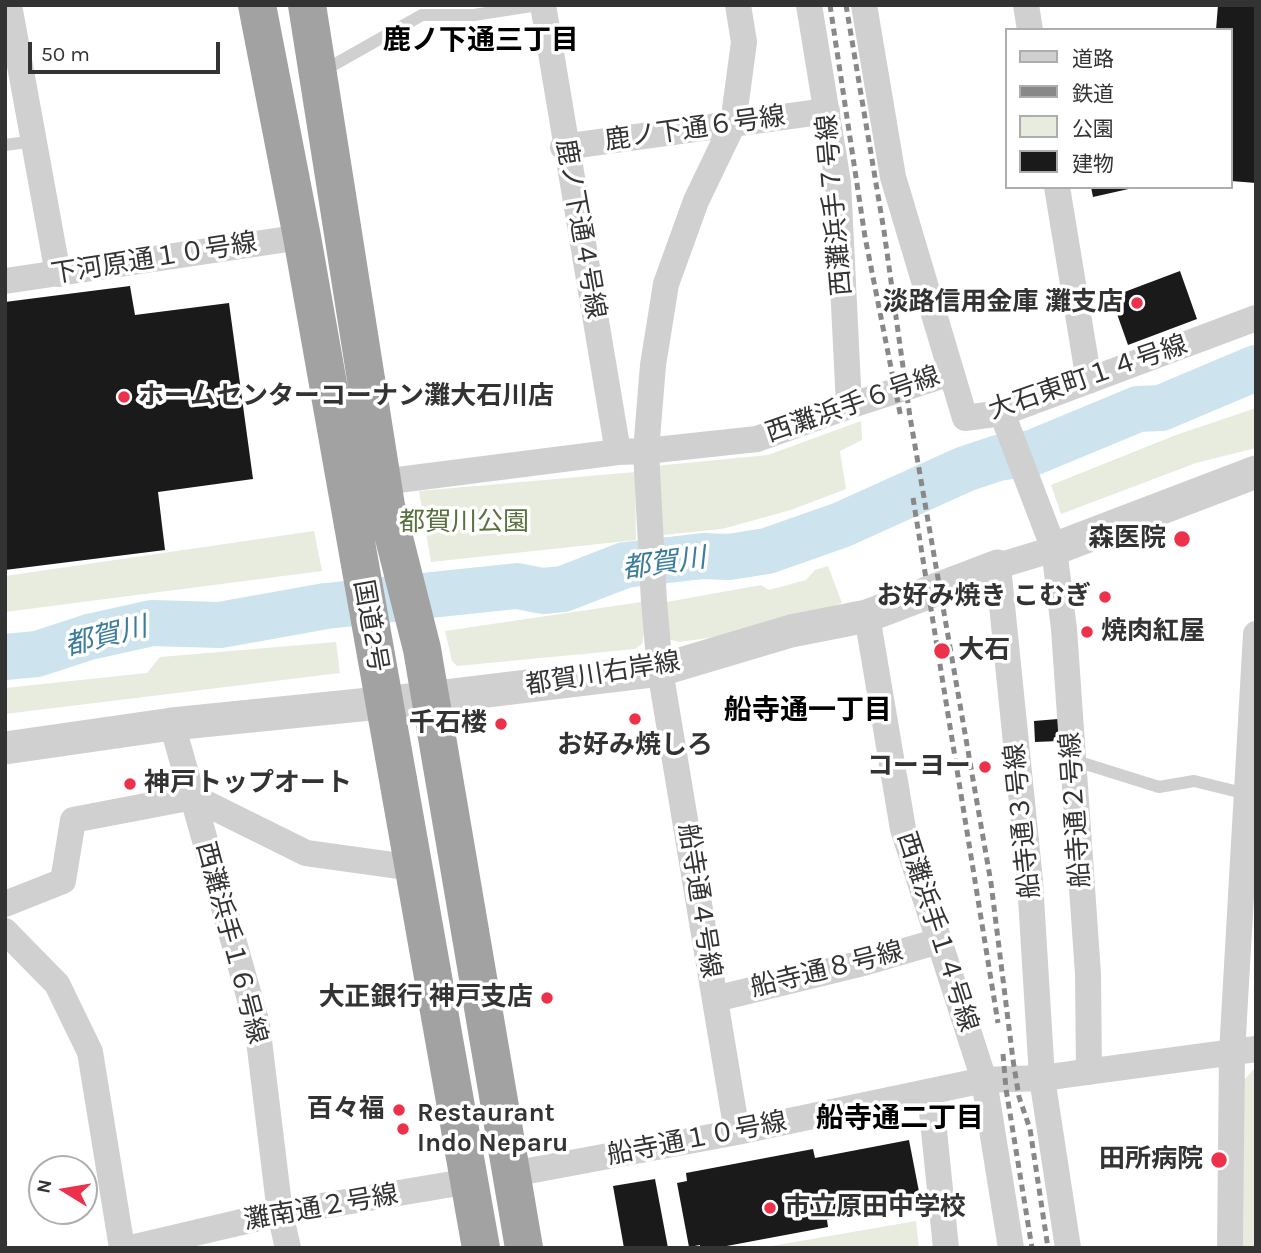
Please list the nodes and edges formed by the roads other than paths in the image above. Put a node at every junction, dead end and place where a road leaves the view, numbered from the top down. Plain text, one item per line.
1 (9, 5) edge
2 (257, 5) edge
3 (307, 5) edge
4 (541, 5) edge
5 (738, 5) edge
6 (809, 5) edge
7 (864, 5) edge
8 (1026, 5) edge
9 (1030, 28) edge
10 (317, 74) junction
11 (827, 111) junction
12 (733, 124) junction
13 (34, 141) junction
14 (5, 145) edge
15 (565, 147) junction
16 (1058, 189) edge
17 (302, 237) junction
18 (58, 274) junction
19 (5, 281) edge
20 (1256, 318) edge
21 (951, 373) junction
22 (1089, 381) junction
23 (849, 406) junction
24 (1005, 420) junction
25 (646, 451) junction
26 (618, 452) junction
27 (1256, 472) edge
28 (384, 494) junction
29 (1054, 548) junction
30 (998, 566) junction
31 (867, 616) junction
32 (1256, 634) edge
33 (660, 670) junction
34 (429, 698) junction
35 (384, 702) junction
36 (172, 724) junction
37 (5, 748) edge
38 (1073, 760) junction
39 (1247, 794) junction
40 (192, 797) junction
41 (414, 868) junction
42 (5, 904) edge
43 (5, 931) edge
44 (939, 941) junction
45 (715, 999) junction
46 (1244, 1051) edge
47 (1089, 1072) junction
48 (1042, 1078) junction
49 (984, 1080) junction
50 (930, 1091) junction
51 (737, 1132) junction
52 (512, 1174) junction
53 (470, 1181) junction
54 (280, 1213) junction
55 (122, 1248) edge
56 (131, 1248) edge
57 (288, 1248) edge
58 (481, 1248) edge
59 (524, 1248) edge
60 (946, 1248) edge
61 (1011, 1248) edge
62 (1068, 1248) edge
63 (1230, 1248) edge

1 - 13 street
2 - 17 highway, 国道2号
3 - 10 highway, 国道2号
4 - 10 lane
4 - 15 street, 鹿ノ下通４号線
5 - 12 street, 船寺通４号線
6 - 11 street, 西灘浜手７号線
7 - 21 street, 西灘浜手６号線
8 - 9 street
10 - 28 highway, 国道2号
11 - 12 street, 鹿ノ下通６号線
11 - 23 street, 西灘浜手７号線
12 - 15 street, 鹿ノ下通６号線
12 - 25 street, 船寺通４号線
13 - 14 lane
13 - 18 street
15 - 26 street, 鹿ノ下通４号線
16 - 22 street
17 - 18 street, 下河原通１０号線
17 - 35 highway, 国道2号
18 - 19 street, 下河原通１０号線
20 - 22 street, 大石東町１４号線
21 - 23 street, 西灘浜手６号線
21 - 24 street, 大石東町１４号線
22 - 24 street, 大石東町１４号線
23 - 25 street, 西灘浜手６号線
24 - 29 street
25 - 26 street, 西灘浜手６号線
25 - 33 street, 船寺通４号線
26 - 28 street, 西灘浜手６号線
27 - 29 street, 都賀川右岸線
28 - 34 highway, 国道2号
29 - 30 street, 都賀川右岸線
29 - 38 street, 船寺通２号線
30 - 31 street, 都賀川右岸線
30 - 48 street, 船寺通３号線
31 - 33 street, 都賀川右岸線
31 - 44 street, 西灘浜手１４号線
32 - 39 street
33 - 34 street, 都賀川右岸線
33 - 45 street, 船寺通４号線
34 - 35 street, 都賀川右岸線
34 - 52 highway, 国道2号
35 - 36 street, 都賀川右岸線
35 - 41 highway, 国道2号
36 - 37 street, 都賀川右岸線
36 - 40 street, 西灘浜手１６号線
38 - 39 lane
38 - 47 street, 船寺通２号線
39 - 46 street
40 - 41 street
40 - 42 street
40 - 54 street, 西灘浜手１６号線
41 - 53 highway, 国道2号
43 - 55 street
44 - 45 street, 船寺通８号線
44 - 49 street, 西灘浜手１４号線
45 - 51 street, 船寺通４号線
46 - 47 street, 船寺通１０号線
46 - 63 street
47 - 48 street, 船寺通１０号線
48 - 49 street, 船寺通１０号線
48 - 62 street, 船寺通３号線
49 - 50 street, 船寺通１０号線
49 - 61 street, 西灘浜手１４号線
50 - 51 street, 船寺通１０号線
50 - 60 street
51 - 52 street, 船寺通１０号線
52 - 59 highway, 国道2号
53 - 54 street, 灘南通２号線
53 - 58 highway, 国道2号
54 - 56 street, 灘南通２号線
54 - 57 street, 西灘浜手１６号線

